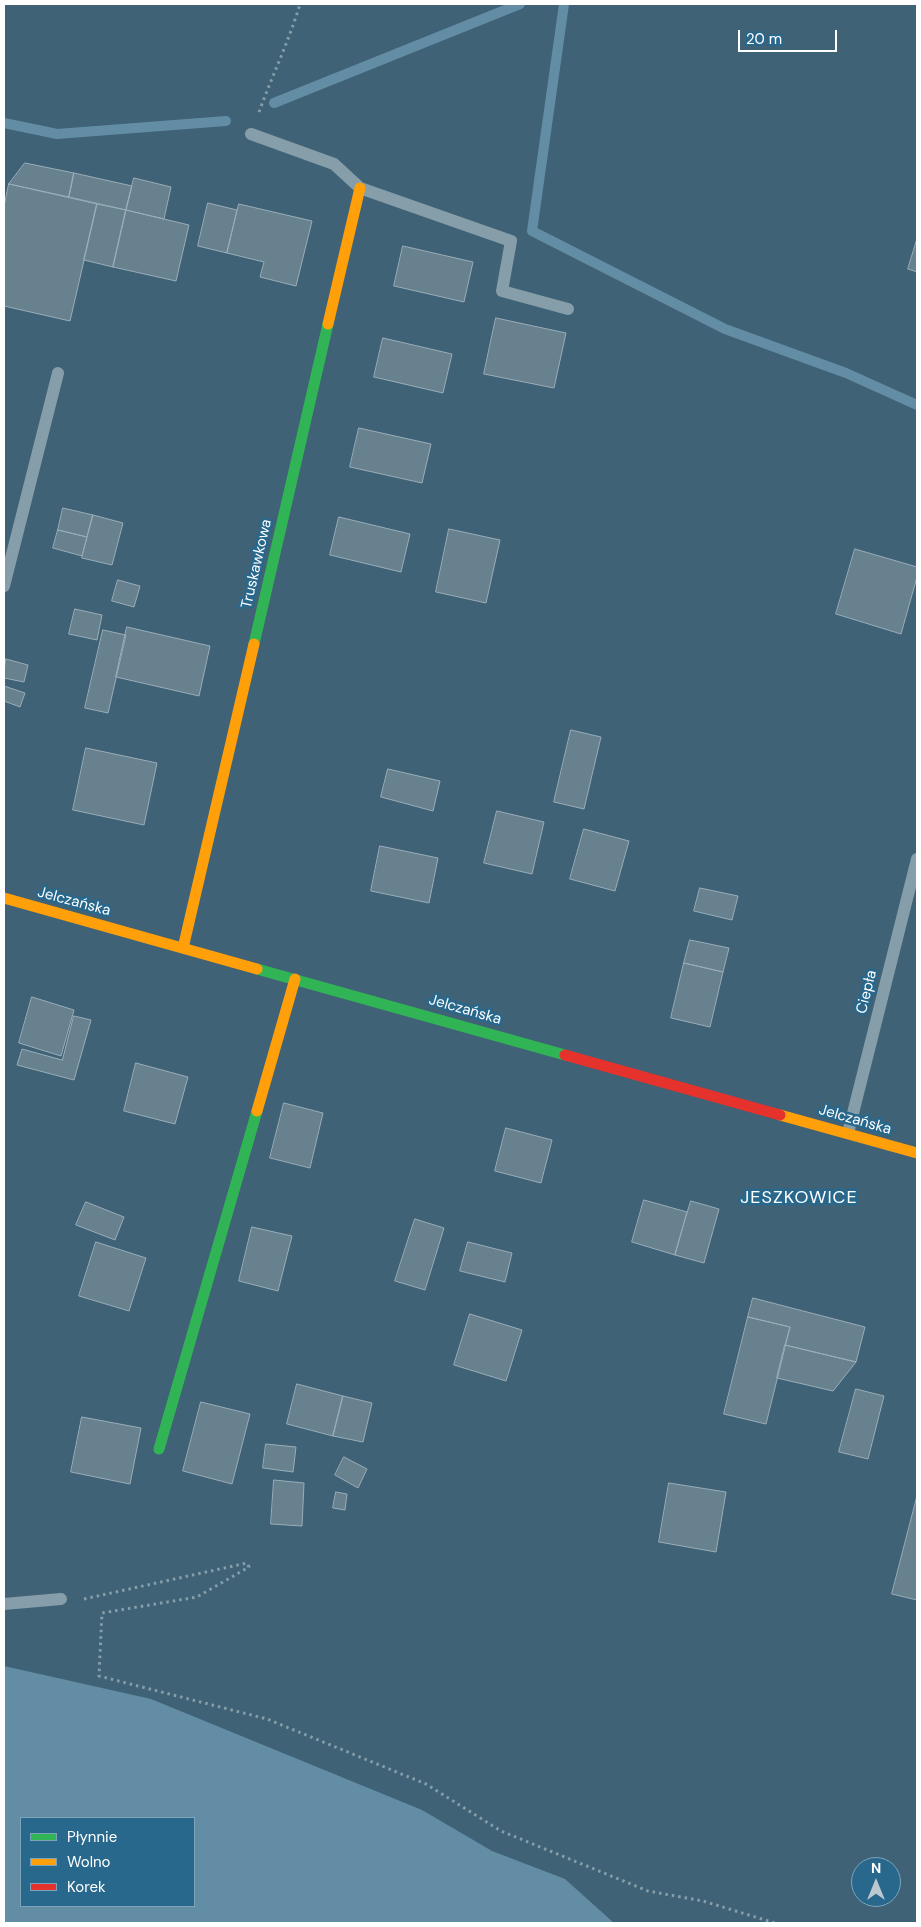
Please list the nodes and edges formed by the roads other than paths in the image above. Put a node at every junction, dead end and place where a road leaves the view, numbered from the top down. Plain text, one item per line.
1 (251, 134) road end
2 (360, 188) junction
3 (568, 309) dead end
4 (58, 372) dead end
5 (4, 586) edge
6 (917, 859) edge
7 (4, 898) edge
8 (184, 948) junction
9 (295, 979) junction
10 (848, 1133) junction
11 (917, 1153) edge
12 (159, 1449) dead end
13 (61, 1598) road end
14 (4, 1604) edge

1 - 2 lane
2 - 3 lane
2 - 8 street, Truskawkowa
4 - 5 lane
6 - 10 lane, Ciepła
7 - 8 street, Jelczańska
8 - 9 street, Jelczańska
9 - 10 street, Jelczańska
9 - 12 street
10 - 11 street, Jelczańska
13 - 14 lane

